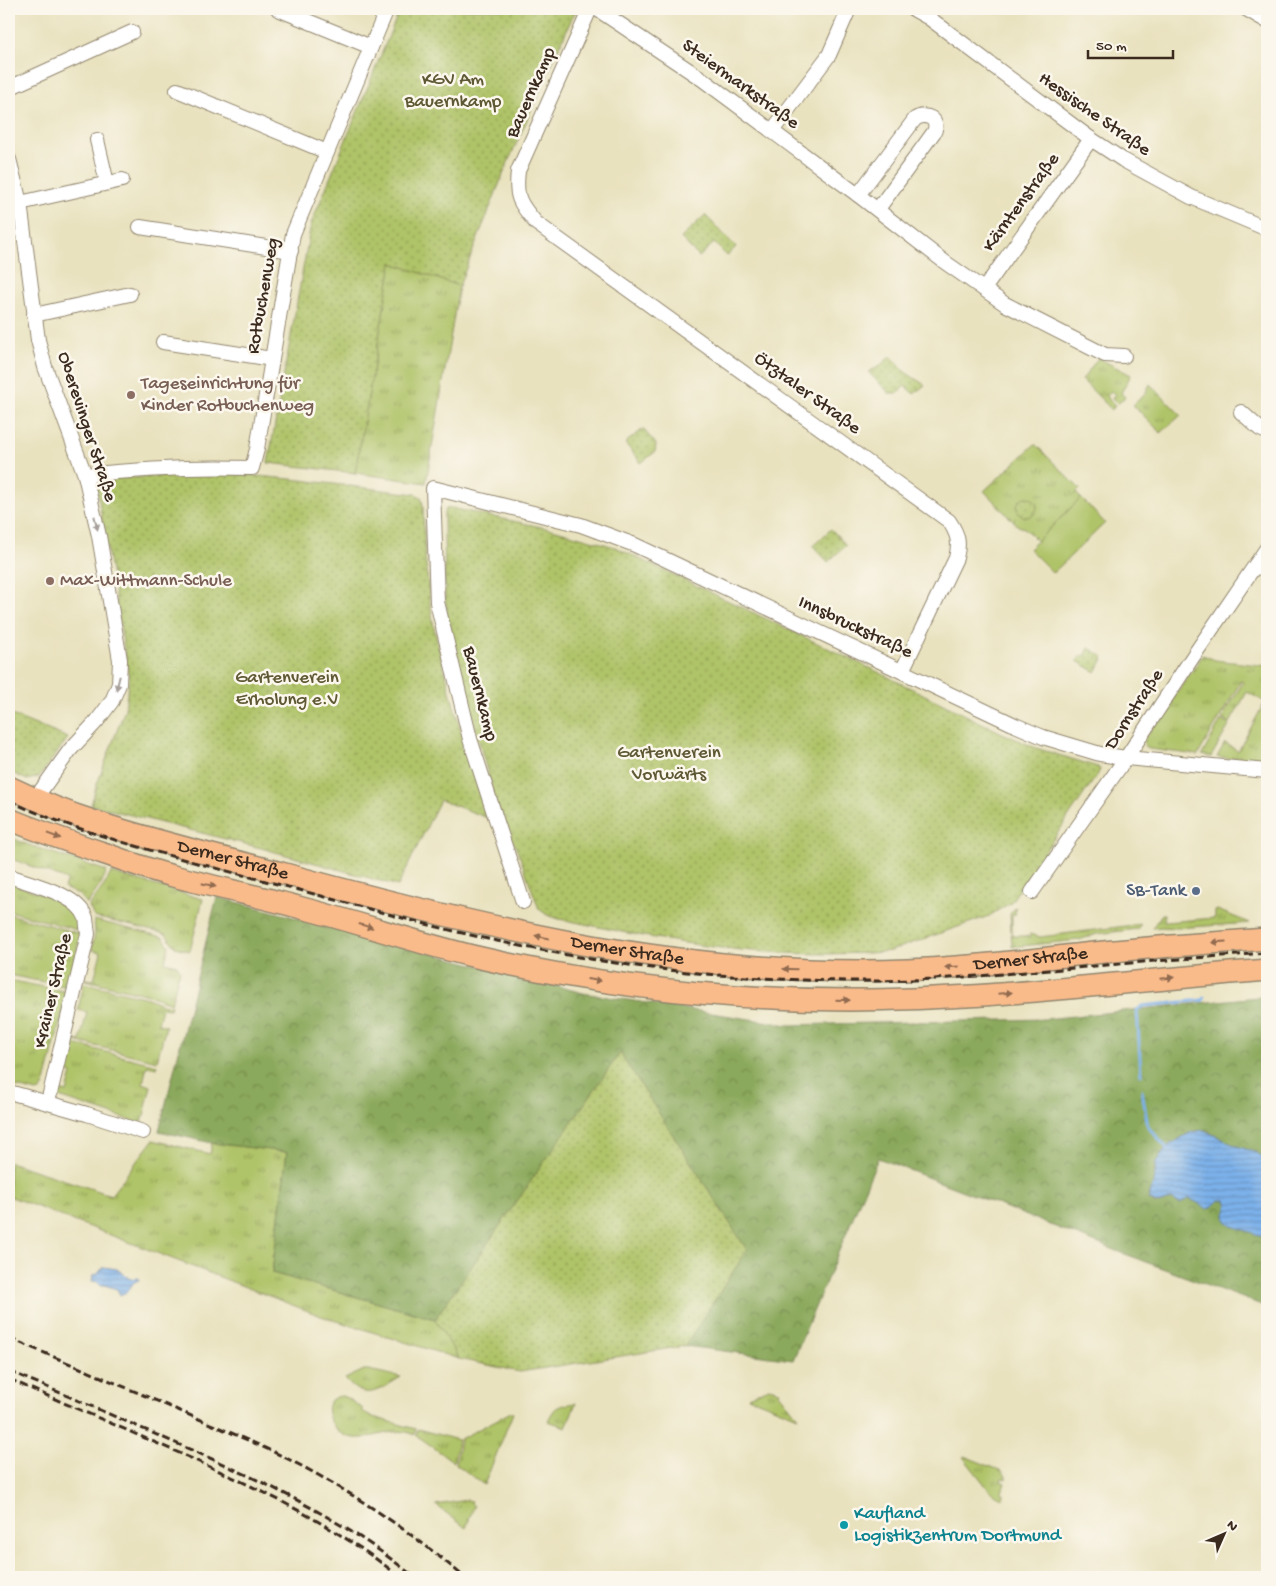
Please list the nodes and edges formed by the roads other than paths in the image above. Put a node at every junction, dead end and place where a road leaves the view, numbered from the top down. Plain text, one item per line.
1 (278, 9) edge
2 (387, 9) edge
3 (590, 9) edge
4 (597, 9) edge
5 (850, 9) edge
6 (913, 9) edge
7 (1246, 9) edge
8 (1267, 21) edge
9 (132, 32) dead end
10 (371, 47) junction
11 (9, 88) edge
12 (177, 90) dead end
13 (772, 131) junction
14 (1091, 139) junction
15 (97, 140) dead end
16 (327, 152) junction
17 (9, 159) edge
18 (122, 180) dead end
19 (107, 183) junction
20 (517, 194) joint
21 (858, 195) junction
22 (20, 203) junction
23 (878, 209) junction
24 (140, 227) dead end
25 (1267, 229) edge
26 (291, 251) junction
27 (984, 289) junction
28 (130, 294) dead end
29 (34, 315) junction
30 (163, 342) dead end
31 (1124, 356) dead end
32 (272, 358) junction
33 (1241, 412) dead end
34 (1267, 432) edge
35 (85, 475) junction
36 (432, 488) joint
37 (1267, 548) edge
38 (1261, 568) edge
39 (902, 671) junction
40 (1126, 758) junction
41 (1267, 772) edge
42 (9, 788) edge
43 (35, 799) junction
44 (9, 819) edge
45 (9, 876) edge
46 (1032, 892) dead end
47 (523, 902) dead end
48 (1267, 939) edge
49 (1267, 970) edge
50 (9, 1092) edge
51 (48, 1102) junction
52 (142, 1132) dead end

1 - 10 street
2 - 10 street, Rotbuchenweg
3 - 20 street, Bauernkamp
4 - 13 street, Steiermarkstraße
5 - 13 street
6 - 14 street, Hessische Straße
7 - 8 street
9 - 11 street
10 - 16 street, Rotbuchenweg
12 - 16 street
13 - 21 street, Steiermarkstraße
14 - 25 street, Hessische Straße
14 - 27 street, Kärntenstraße
15 - 19 street
16 - 26 street, Rotbuchenweg
17 - 22 street, Oberevinger Straße
18 - 19 street
19 - 22 street
20 - 39 street, Ötztaler Straße
21 - 23 street, Steiermarkstraße
21 - 23 street
22 - 29 street, Oberevinger Straße
23 - 27 street, Steiermarkstraße
24 - 26 street
26 - 32 street, Rotbuchenweg
27 - 31 street, Steiermarkstraße
28 - 29 street
29 - 35 street, Oberevinger Straße
30 - 32 street
32 - 35 street, Rotbuchenweg
33 - 34 street
35 -> 43 street, Oberevinger Straße
36 - 39 street, Innsbruckstraße
36 - 47 street, Bauernkamp
37 - 38 street, Dornstraße
38 - 40 street, Dornstraße
39 - 40 street, Innsbruckstraße
40 - 41 street, Innsbruckstraße
40 - 46 street, Dornstraße
42 - 43 main road, Derner Straße
48 -> 43 main road, Derner Straße
44 -> 49 main road, Derner Straße
45 - 51 street, Krainer Straße
50 - 51 street
51 - 52 street

